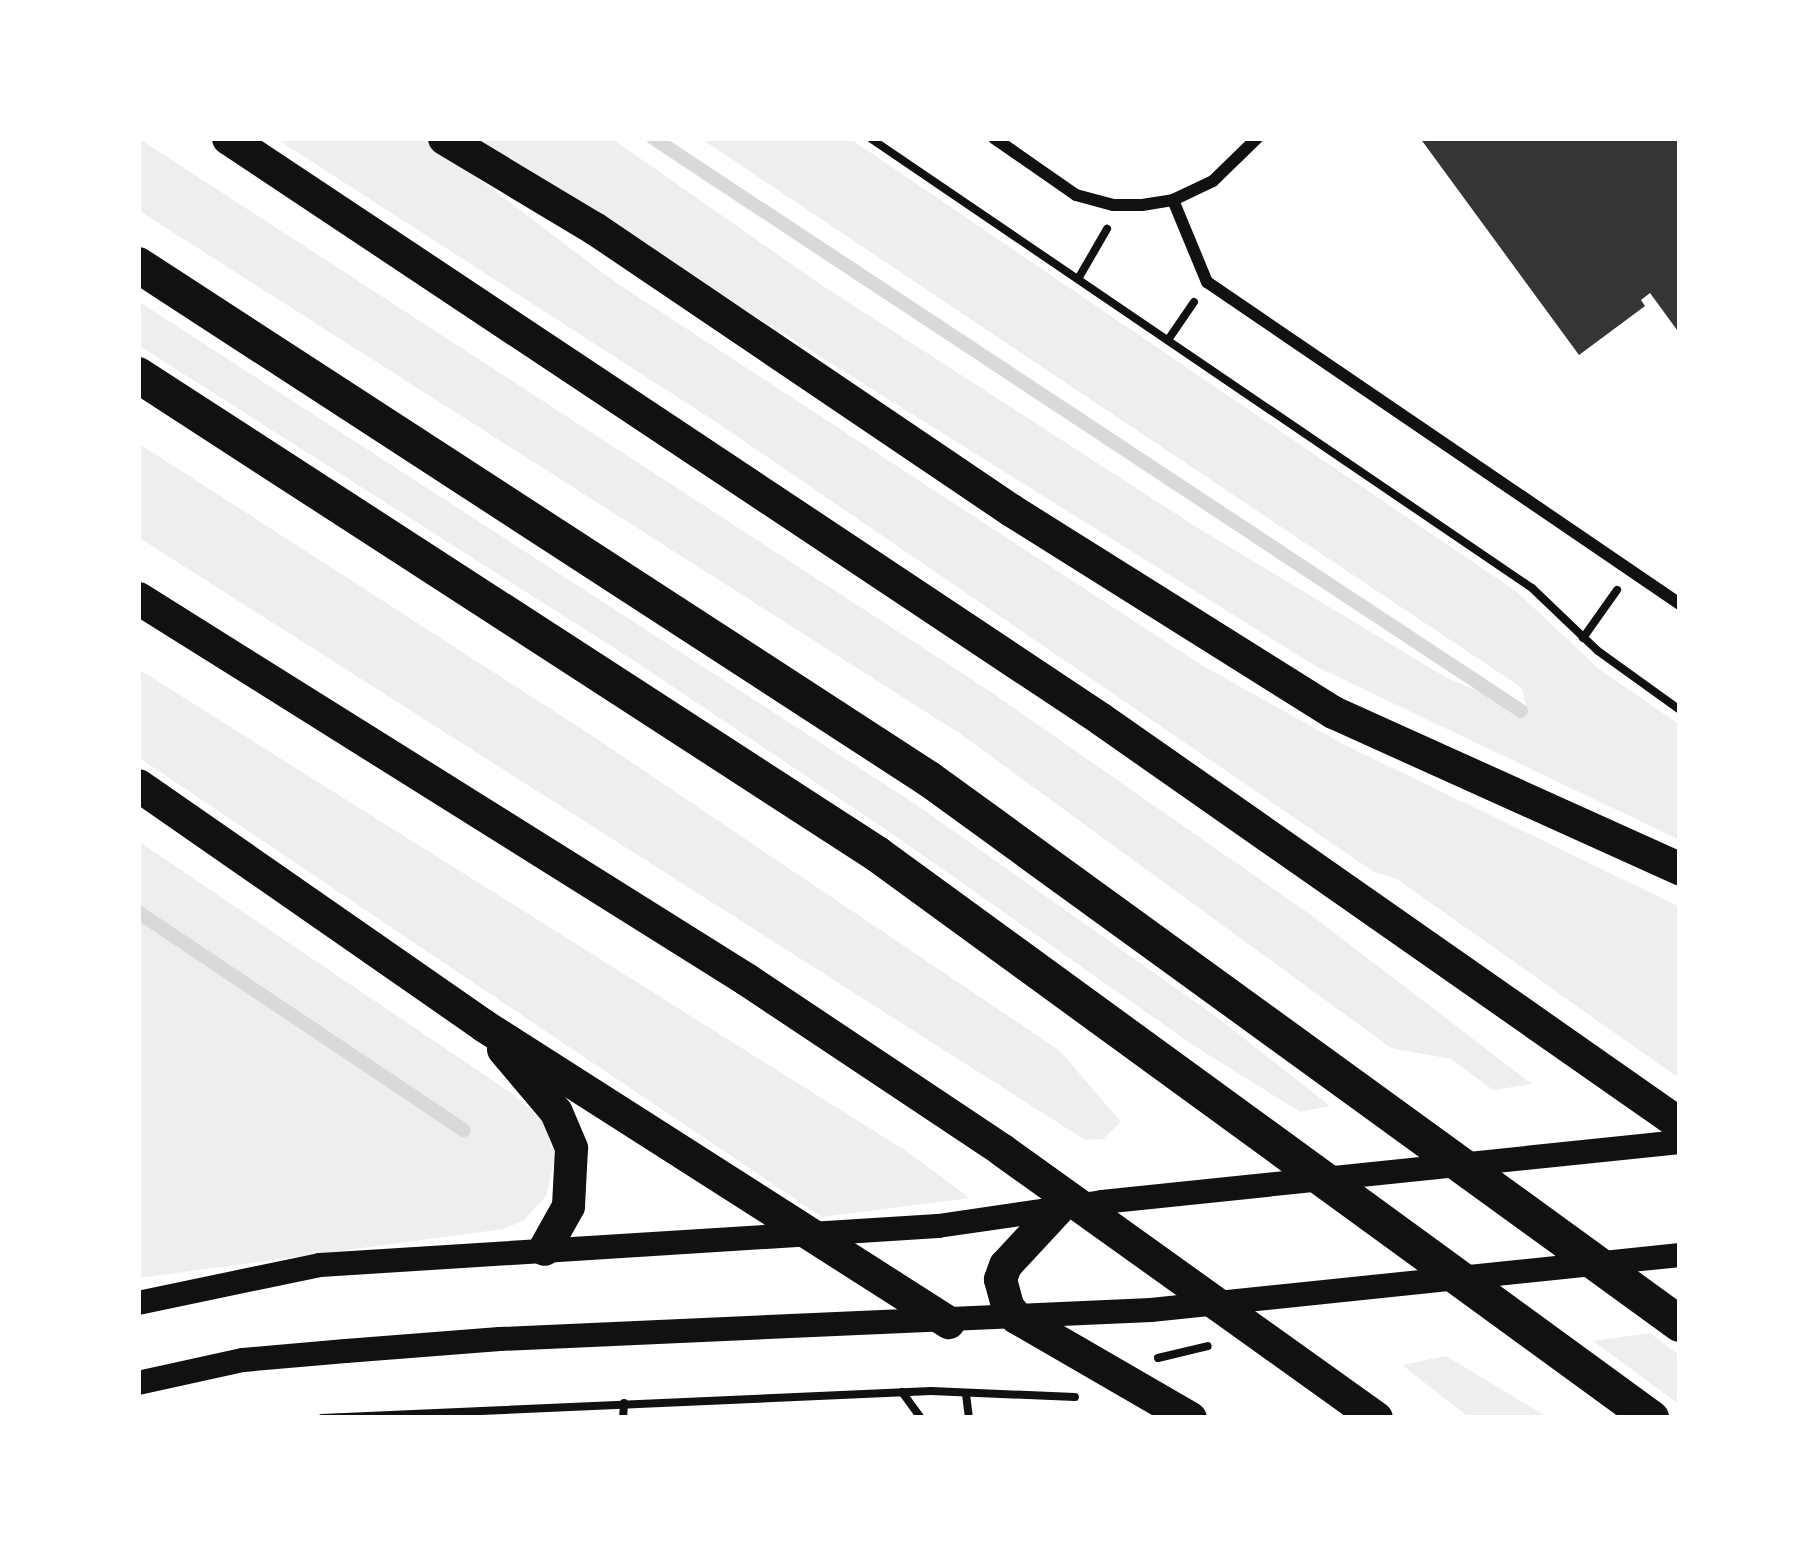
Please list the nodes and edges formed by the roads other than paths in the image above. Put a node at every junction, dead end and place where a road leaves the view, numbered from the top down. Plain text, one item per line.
1 (228, 138) edge
2 (444, 138) edge
3 (994, 138) edge
4 (1257, 138) edge
5 (1173, 200) junction
6 (138, 265) edge
7 (138, 375) edge
8 (138, 598) edge
9 (1680, 604) edge
10 (138, 785) edge
11 (1680, 869) edge
12 (483, 1025) junction
13 (1680, 1124) edge
14 (1680, 1142) edge
15 (1057, 1209) junction
16 (813, 1237) junction
17 (544, 1249) junction
18 (1680, 1255) edge
19 (138, 1303) edge
20 (1016, 1317) junction
21 (948, 1322) junction
22 (1679, 1324) edge
23 (138, 1383) edge
24 (1190, 1418) edge
25 (1376, 1418) edge
26 (1651, 1418) edge

1 - 13 highway
2 - 11 highway
3 - 5 street
4 - 5 street
5 - 9 street
6 - 22 highway
7 - 26 highway
8 - 25 highway
10 - 12 highway
12 - 16 highway
12 - 17 highway
14 - 15 main road
15 - 16 main road
15 - 20 highway
16 - 17 main road
16 - 21 highway
17 - 19 main road
18 - 20 main road
20 - 21 main road
20 - 24 highway
21 - 23 main road

